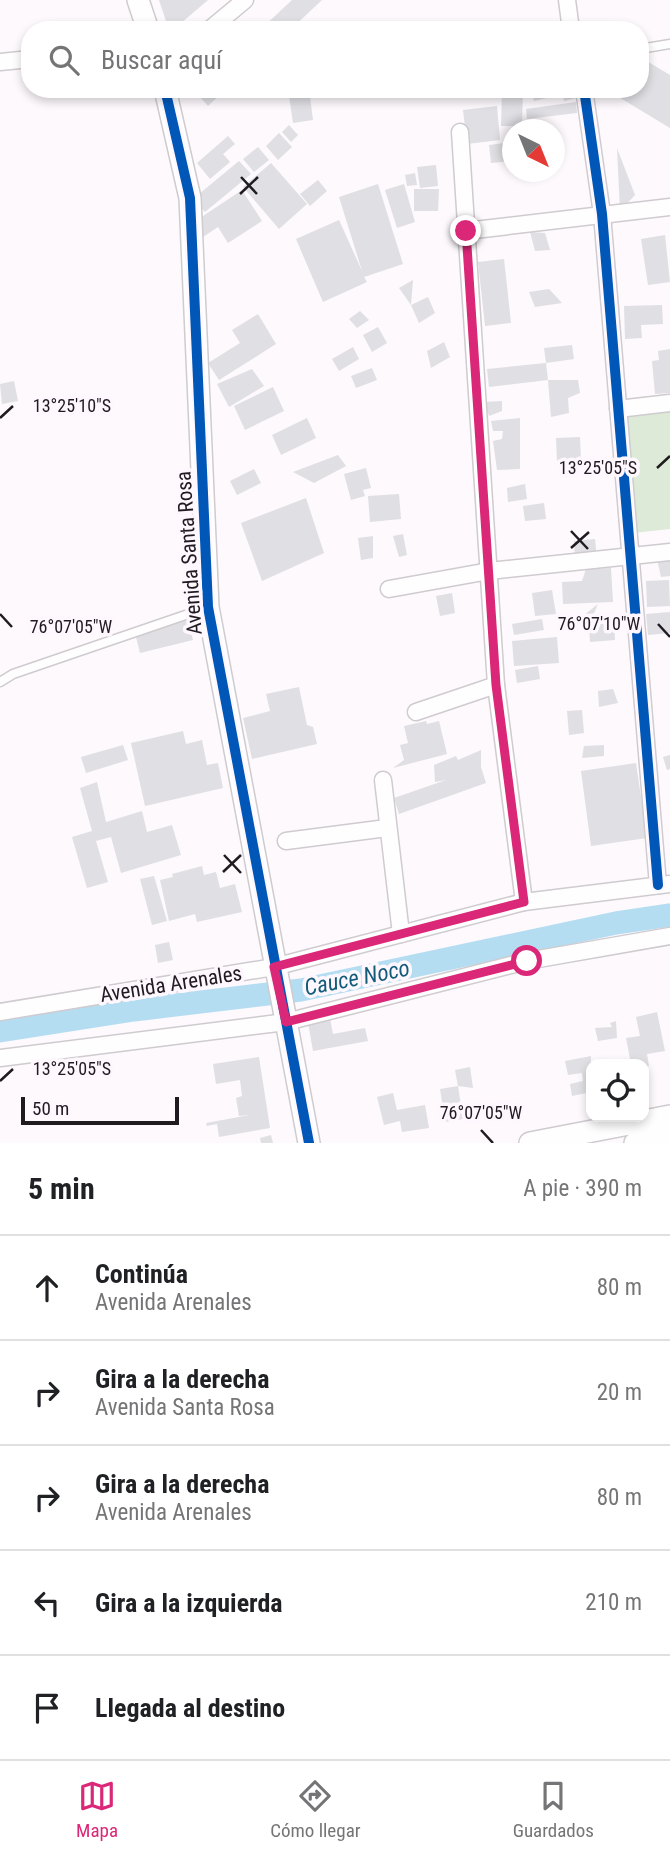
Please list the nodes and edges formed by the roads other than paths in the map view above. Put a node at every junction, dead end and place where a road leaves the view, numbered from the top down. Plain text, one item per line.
1 (138, 0) edge
2 (246, 0) edge
3 (567, 0) edge
4 (145, 21) edge
5 (220, 21) edge
6 (570, 21) edge
7 (670, 44) edge
8 (649, 48) edge
9 (21, 60) edge
10 (0, 62) edge
11 (167, 98) edge
12 (585, 98) edge
13 (460, 132) dead end
14 (670, 207) edge
15 (602, 214) junction
16 (466, 231) junction
17 (670, 403) edge
18 (618, 409) junction
19 (670, 552) edge
20 (632, 557) junction
21 (489, 571) junction
22 (389, 589) dead end
23 (208, 607) junction
24 (0, 682) edge
25 (496, 685) junction
26 (416, 712) dead end
27 (383, 780) dead end
28 (387, 828) junction
29 (286, 841) dead end
30 (664, 884) edge
31 (524, 902) junction
32 (401, 934) junction
33 (670, 936) edge
34 (275, 972) junction
35 (0, 1013) edge
36 (285, 1016) junction
37 (0, 1058) edge
38 (670, 1116) edge
39 (670, 1136) edge
40 (309, 1143) edge
41 (530, 1143) edge
42 (635, 1143) edge

1 - 4 street
2 - 5 street
3 - 6 street
7 - 8 lane
9 - 10 street
11 - 23 street, Avenida Santa Rosa
12 - 15 street
13 - 16 street
14 - 15 street
15 - 16 street
15 - 18 street
16 - 21 street
17 - 18 street
18 - 20 street
19 - 20 street
20 - 21 street
20 - 30 street
21 - 22 street
21 - 25 street
23 - 24 lane
23 - 34 street, Avenida Santa Rosa
25 - 26 street
25 - 31 street
27 - 28 street
28 - 29 street
28 - 32 street
30 - 31 street, Avenida Arenales
31 - 32 street, Avenida Arenales
32 - 34 street, Avenida Arenales
33 - 36 street
34 - 35 street, Avenida Arenales
34 - 36 street, Avenida Santa Rosa
36 - 37 street
36 - 40 street, Avenida Santa Rosa
38 - 41 street
39 - 42 street

